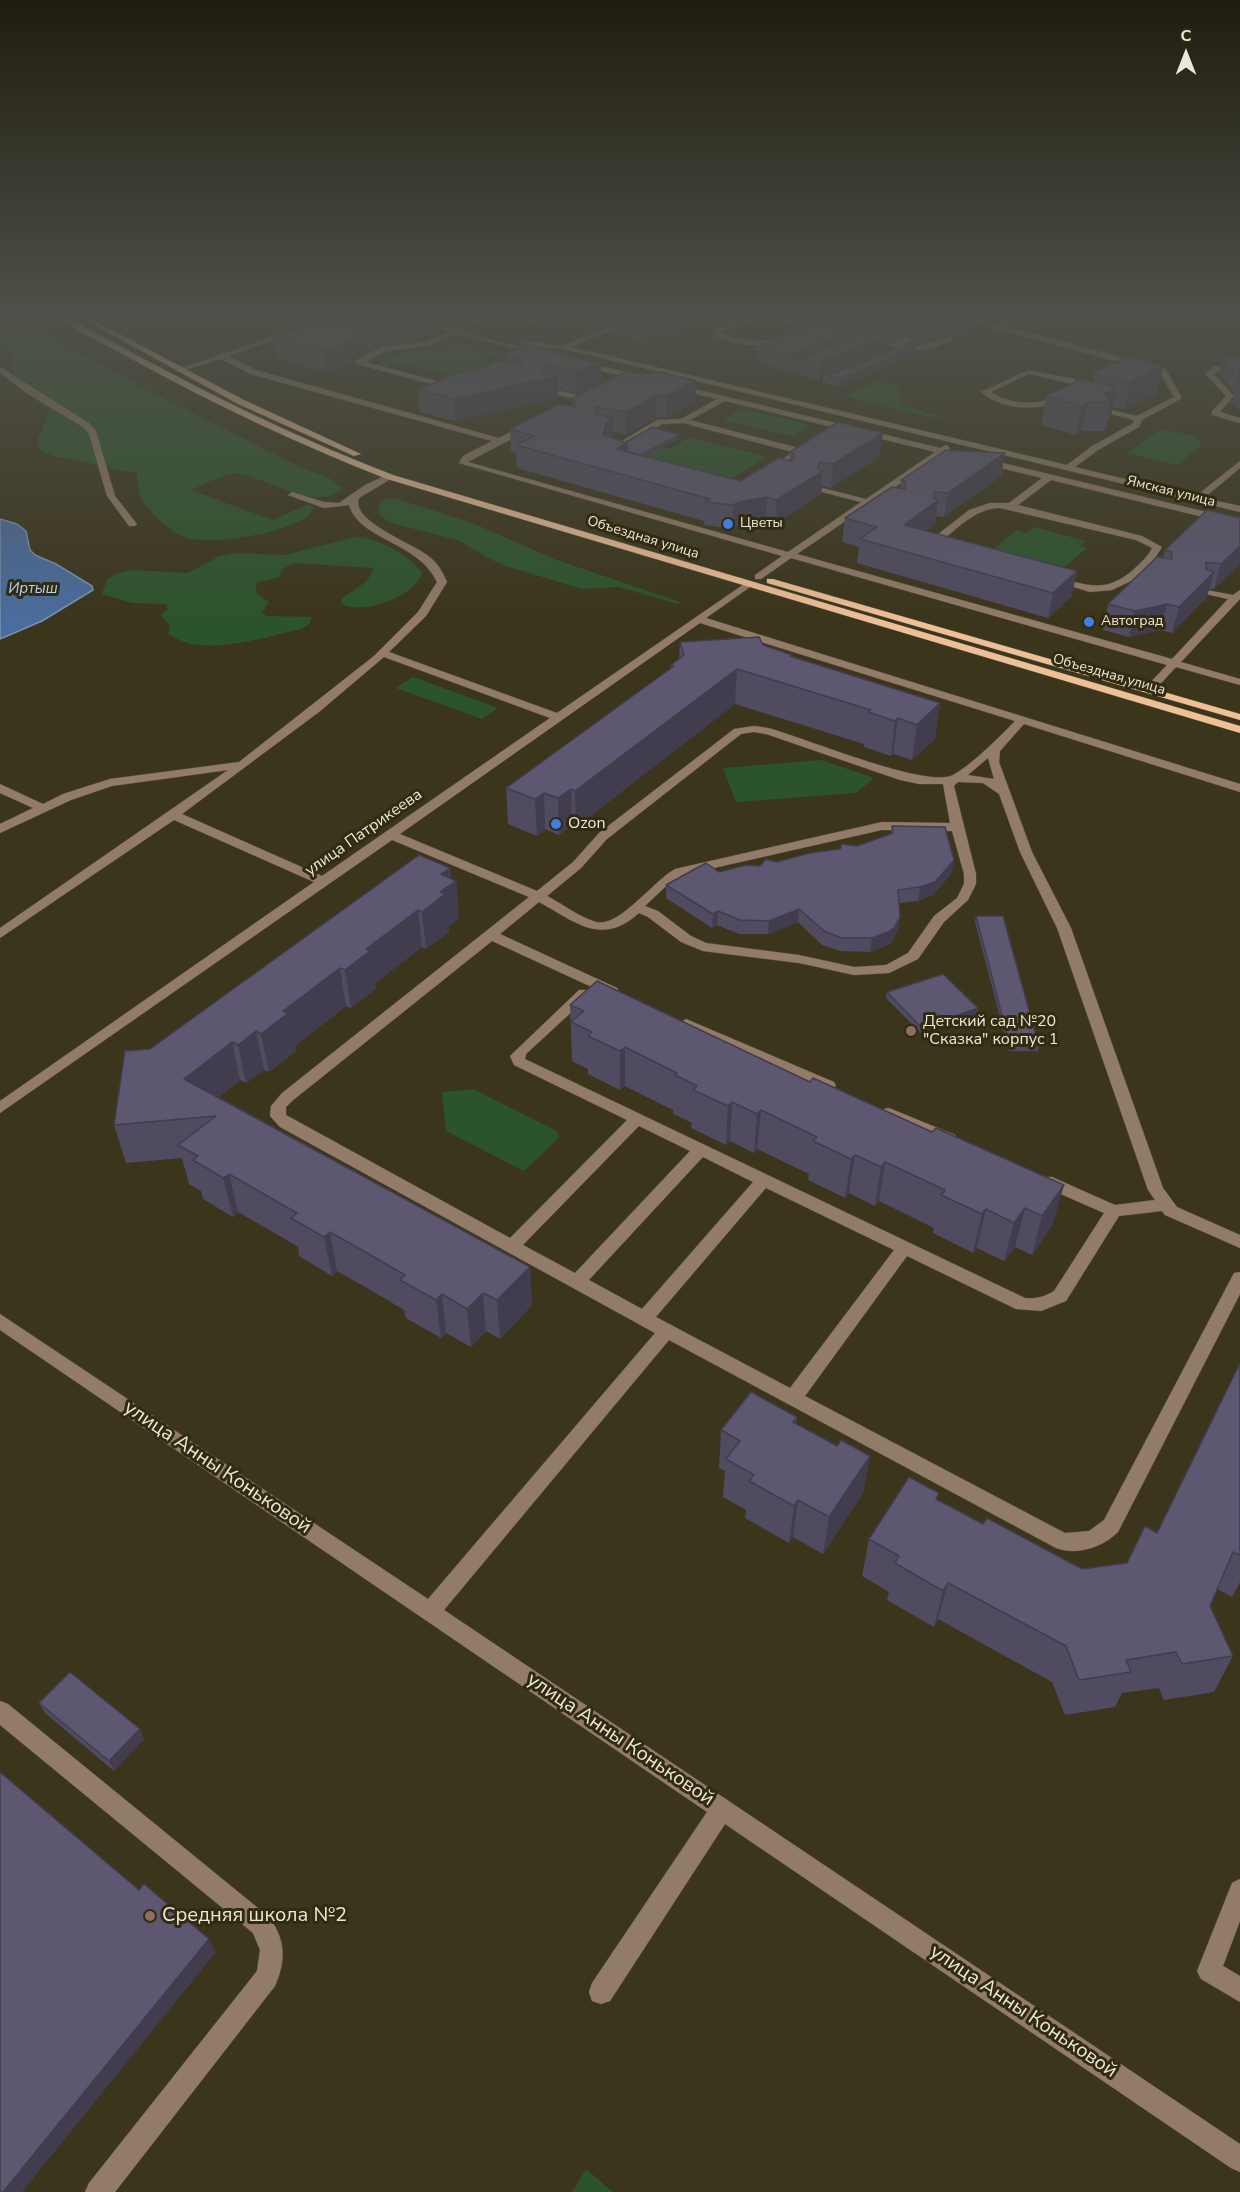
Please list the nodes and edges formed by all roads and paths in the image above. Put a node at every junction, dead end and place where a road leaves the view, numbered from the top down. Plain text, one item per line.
1 (76, 418) edge
2 (252, 418) edge
3 (276, 418) edge
4 (419, 418) edge
5 (688, 418) edge
6 (807, 418) edge
7 (856, 418) edge
8 (1138, 419) edge
9 (683, 421) junction
10 (537, 423) edge
11 (500, 441) junction
12 (955, 442) junction
13 (942, 451) junction
14 (614, 459) edge
15 (1240, 464) edge
16 (775, 468) edge
17 (1068, 468) junction
18 (404, 472) junction
19 (390, 477) junction
20 (1049, 477) junction
21 (821, 489) edge
22 (292, 495) dead end
23 (355, 498) junction
24 (1197, 499) junction
25 (868, 501) junction
26 (1011, 506) junction
27 (888, 507) edge
28 (1240, 509) edge
29 (946, 522) edge
30 (1240, 523) edge
31 (132, 524) dead end
32 (956, 525) junction
33 (960, 554) edge
34 (790, 555) junction
35 (1040, 575) edge
36 (753, 581) junction
37 (1204, 591) edge
38 (1238, 596) edge
39 (1226, 608) junction
40 (1240, 612) edge
41 (698, 619) junction
42 (382, 653) junction
43 (1174, 663) junction
44 (1240, 682) edge
45 (1149, 690) junction
46 (1140, 700) junction
47 (558, 717) junction
48 (1240, 717) edge
49 (1022, 720) junction
50 (1240, 730) edge
51 (998, 744) junction
52 (242, 765) junction
53 (951, 781) junction
54 (0, 788) edge
55 (1240, 788) edge
56 (1004, 792) junction
57 (42, 808) junction
58 (172, 814) junction
59 (957, 827) junction
60 (0, 829) edge
61 (391, 835) junction
62 (324, 882) junction
63 (537, 897) junction
64 (636, 907) junction
65 (0, 934) edge
66 (490, 935) junction
67 (595, 984) junction
68 (622, 996) edge
69 (675, 1019) edge
70 (839, 1091) edge
71 (872, 1105) edge
72 (0, 1108) edge
73 (636, 1120) junction
74 (960, 1144) edge
75 (699, 1151) junction
76 (1037, 1177) edge
77 (762, 1181) junction
78 (1165, 1205) junction
79 (1114, 1211) junction
80 (1240, 1242) edge
81 (512, 1246) junction
82 (904, 1248) junction
83 (1240, 1278) edge
84 (578, 1282) junction
85 (644, 1318) junction
86 (0, 1321) edge
87 (668, 1331) junction
88 (793, 1398) junction
89 (430, 1612) junction
90 (0, 1711) edge
91 (722, 1809) junction
92 (1240, 1891) edge
93 (1240, 1990) edge
94 (601, 1992) dead end
95 (1240, 2160) edge
96 (98, 2192) edge

1 - 31 street
2 - 19 main road, Объездная улица
3 - 18 main road, Объездная улица
4 - 11 street
5 - 9 street
6 - 13 street, Ямская улица
7 - 12 street, Ямская улица
8 - 17 street
9 - 14 street
9 - 16 street
10 - 11 street
11 - 34 street
12 - 13 street, улица Патрикеева
12 - 17 street, Ямская улица
13 - 20 street, Ямская улица
13 - 25 street, улица Патрикеева
15 - 24 street
17 - 24 street, Ямская улица
18 - 19 main road
18 - 36 main road, Объездная улица
19 - 23 street
19 - 36 main road, Объездная улица
20 - 26 street
20 - 30 street, Ямская улица
21 - 25 street
22 - 23 street
23 - 42 street
24 - 28 street, Ямская улица
25 - 27 street
25 - 34 street, улица Патрикеева
26 - 32 street
26 - 35 street
29 - 32 street
32 - 33 street
34 - 36 street, улица Патрикеева
34 - 43 street
36 - 41 street, улица Патрикеева
36 - 45 main road, Объездная улица
36 - 46 main road, Объездная улица
37 - 38 street
38 - 39 street
39 - 40 street
39 - 43 street
41 - 47 street, улица Патрикеева
41 - 49 street
42 - 47 street
42 - 52 street
43 - 44 street
43 - 45 street
45 - 46 main road
45 - 48 main road, Объездная улица
46 - 50 main road, Объездная улица
47 - 61 street, улица Патрикеева
49 - 51 street
49 - 55 street
51 - 53 street
51 - 56 street
52 - 57 street
52 - 58 street
53 - 56 street
53 - 59 street
53 - 63 street
54 - 57 street
56 - 78 street
57 - 60 street
58 - 62 street
58 - 65 street
59 - 64 street
59 - 64 street
61 - 62 street, улица Патрикеева
61 - 63 street
62 - 72 street, улица Патрикеева
63 - 64 street
63 - 66 street
66 - 67 street
66 - 81 street
67 - 68 street
67 - 73 street
69 - 70 street
71 - 74 street
73 - 75 street
73 - 81 street
75 - 77 street
75 - 84 street
76 - 79 street
77 - 82 street
77 - 85 street
78 - 79 street
78 - 80 street
79 - 82 street
81 - 84 street
82 - 88 street
83 - 88 street
84 - 85 street
85 - 87 street
86 - 89 street, улица Анны Коньковой
87 - 88 street
87 - 89 street
89 - 91 street, улица Анны Коньковой
90 - 96 street
91 - 94 street
91 - 95 street, улица Анны Коньковой
92 - 93 street

